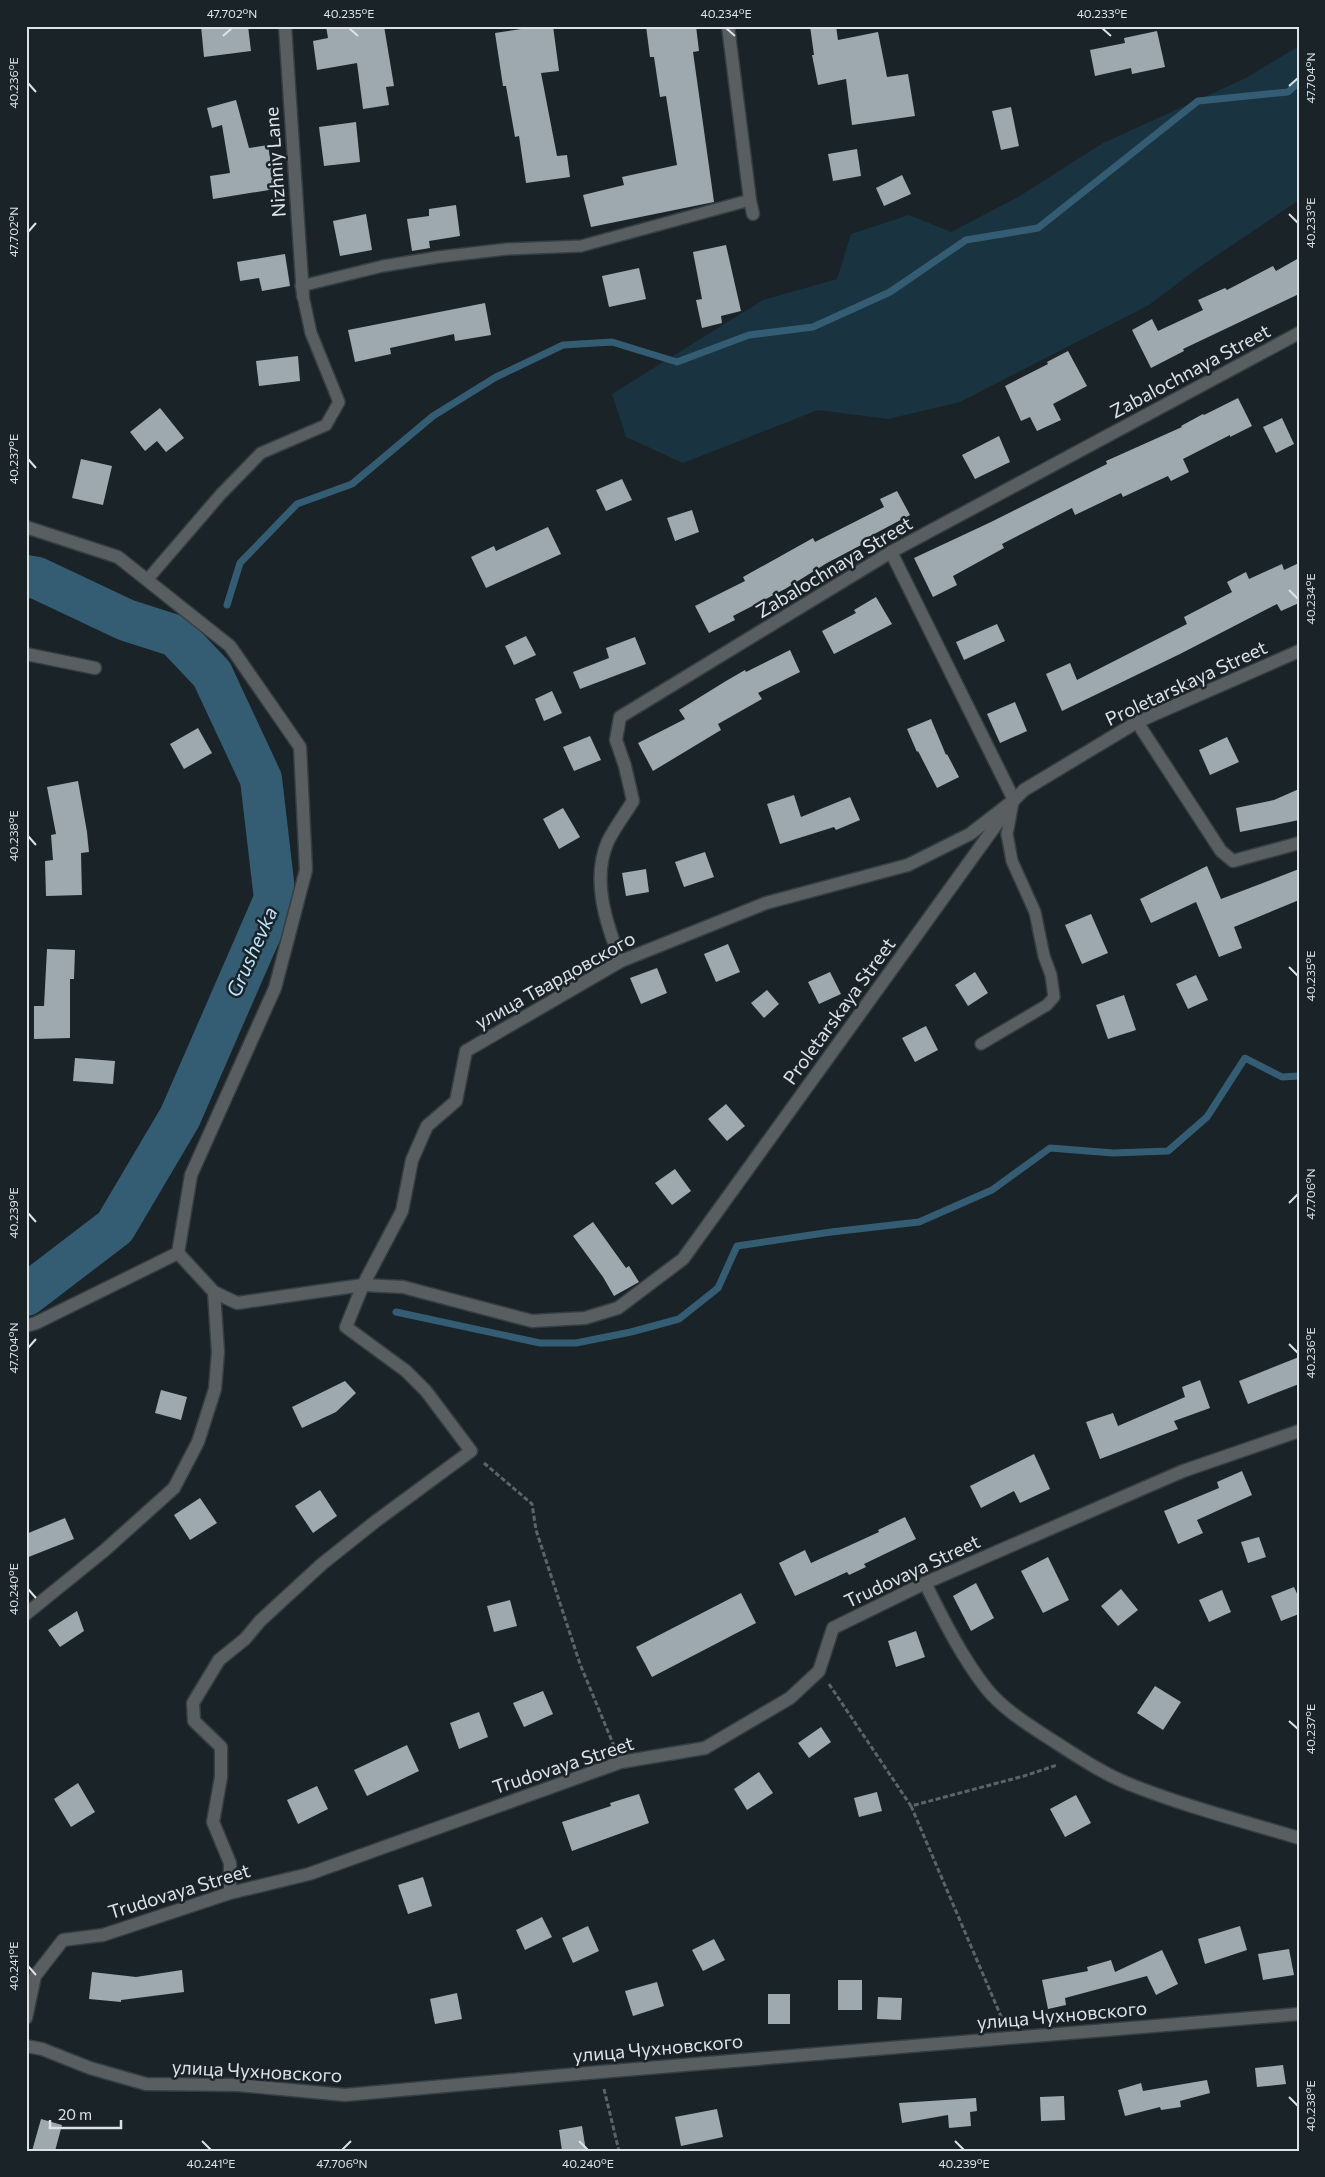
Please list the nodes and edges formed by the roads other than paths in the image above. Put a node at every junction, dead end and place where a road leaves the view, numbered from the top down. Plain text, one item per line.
1 (285, 26) edge
2 (728, 26) edge
3 (750, 200) junction
4 (753, 214) dead end
5 (302, 291) junction
6 (1299, 333) edge
7 (26, 527) edge
8 (891, 552) junction
9 (147, 580) junction
10 (1299, 652) edge
11 (26, 654) edge
12 (95, 668) dead end
13 (1137, 722) junction
14 (1014, 800) junction
15 (1299, 843) edge
16 (621, 961) junction
17 (981, 1044) dead end
18 (178, 1253) junction
19 (363, 1285) junction
20 (214, 1292) junction
21 (26, 1326) edge
22 (1299, 1431) edge
23 (925, 1583) junction
24 (26, 1614) edge
25 (1299, 1838) edge
26 (230, 1893) junction
27 (1299, 2014) edge
28 (26, 2018) edge
29 (26, 2046) edge

1 - 5 street, Nizhniy Lane
2 - 3 street
3 - 4 street
3 - 5 lane
5 - 9 lane
6 - 8 street, Zabalochnaya Street
7 - 9 street
8 - 14 street
8 - 16 street, Zabalochnaya Street
9 - 18 street
10 - 13 street, Proletarskaya Street
11 - 12 street
13 - 14 street, Proletarskaya Street
13 - 15 street
14 - 16 street, улица Твардовского
14 - 17 lane
14 - 19 street, Proletarskaya Street
16 - 19 street, улица Твардовского
18 - 20 street
18 - 21 street
19 - 20 street, Proletarskaya Street
19 - 26 street, улица Твардовского
20 - 24 street
22 - 23 street, Trudovaya Street
23 - 25 street
23 - 26 street, Trudovaya Street
26 - 28 street, Trudovaya Street
27 - 29 street, улица Чухновского

